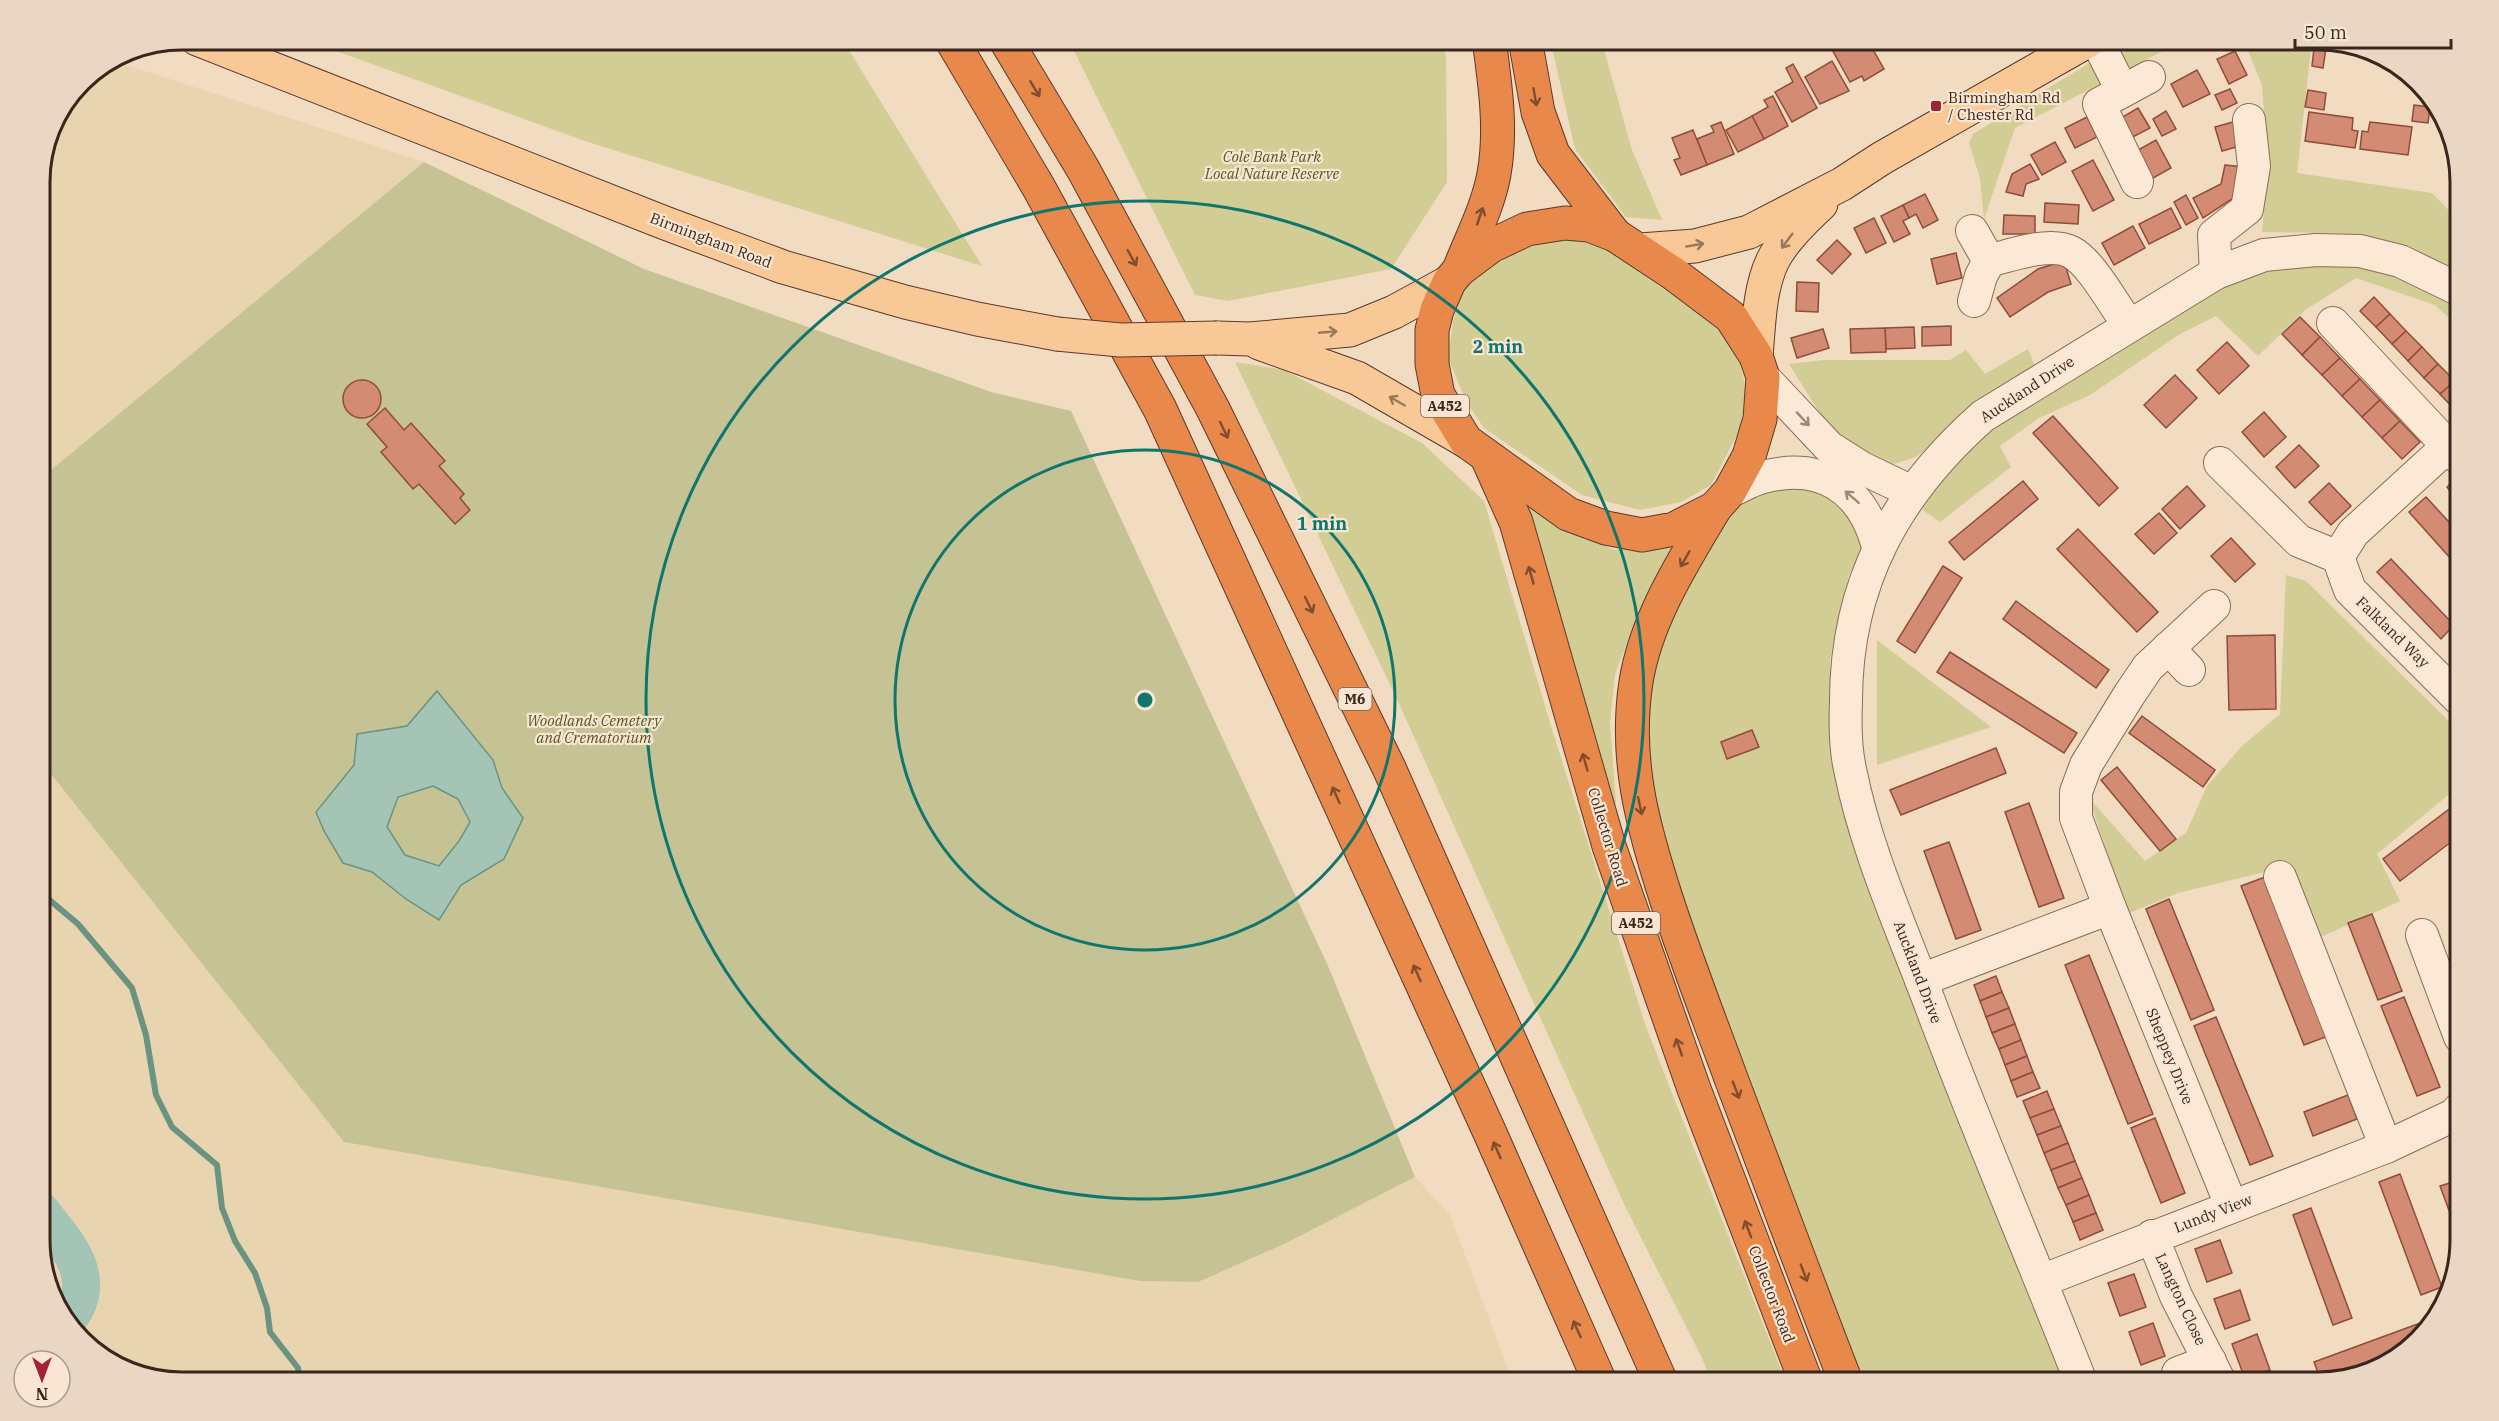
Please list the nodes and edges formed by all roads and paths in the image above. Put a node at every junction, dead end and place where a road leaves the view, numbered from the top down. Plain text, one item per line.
1 (225, 50) edge
2 (957, 50) edge
3 (1012, 50) edge
4 (1490, 50) edge
5 (1527, 50) edge
6 (2072, 50) edge
7 (2106, 50) edge
8 (2249, 120) dead end
9 (2137, 182) dead end
10 (1842, 184) junction
11 (1972, 231) dead end
12 (1627, 242) junction
13 (1989, 261) junction
14 (2216, 273) junction
15 (1454, 276) junction
16 (2449, 285) edge
17 (1974, 301) dead end
18 (2333, 322) dead end
19 (2129, 325) junction
20 (1233, 338) junction
21 (1759, 366) junction
22 (2449, 440) edge
23 (1476, 449) junction
24 (2449, 453) edge
25 (2220, 463) dead end
26 (1912, 492) junction
27 (1722, 500) junction
28 (1878, 547) junction
29 (2337, 557) junction
30 (2214, 606) dead end
31 (2168, 648) junction
32 (2189, 670) dead end
33 (2449, 689) edge
34 (2280, 878) dead end
35 (2110, 908) junction
36 (2422, 935) dead end
37 (1921, 980) junction
38 (2450, 1010) edge
39 (2450, 1117) edge
40 (2386, 1147) junction
41 (2231, 1205) junction
42 (2152, 1236) junction
43 (2041, 1281) junction
44 (2215, 1371) edge
45 (1596, 1372) edge
46 (1657, 1372) edge
47 (1802, 1372) edge
48 (1842, 1372) edge
49 (2077, 1372) edge
50 (2178, 1372) dead end

1 - 20 main road, Birmingham Road, bridge
45 -> 2 highway
3 -> 46 highway, M6
15 -> 4 highway, A452
5 -> 12 highway, A452
6 - 10 main road
7 - 9 street
8 - 14 street
12 -> 10 main road
10 -> 21 main road
11 - 13 street
12 - 15 highway, A452
12 - 21 highway, A452
13 - 17 street
13 - 19 street
14 - 16 street, Auckland Drive
14 - 19 street, Auckland Drive
20 -> 15 main road, Birmingham Road
15 - 23 highway, A452
18 - 22 street
19 - 26 street, Auckland Drive
23 -> 20 main road, Birmingham Road
21 -> 26 street
21 - 27 highway, A452
23 - 27 highway, A452
47 -> 23 highway, Collector Road / A452
24 - 29 street
25 - 29 street
26 - 28 street, Auckland Drive
28 -> 27 street
27 -> 48 highway, A452
28 - 37 street, Auckland Drive
29 - 33 street, Falkland Way
30 - 31 street, Sheppey Drive
31 - 32 street
31 - 35 street, Sheppey Drive
34 - 40 street
35 - 37 street
35 - 41 street, Sheppey Drive
36 - 38 street
37 - 43 street, Auckland Drive
39 - 40 street, Lundy View
40 - 41 street, Lundy View
41 - 42 street, Lundy View
42 - 43 street, Lundy View
42 - 44 street, Langton Close
43 - 49 street, Auckland Drive
44 - 50 street, Langton Close

